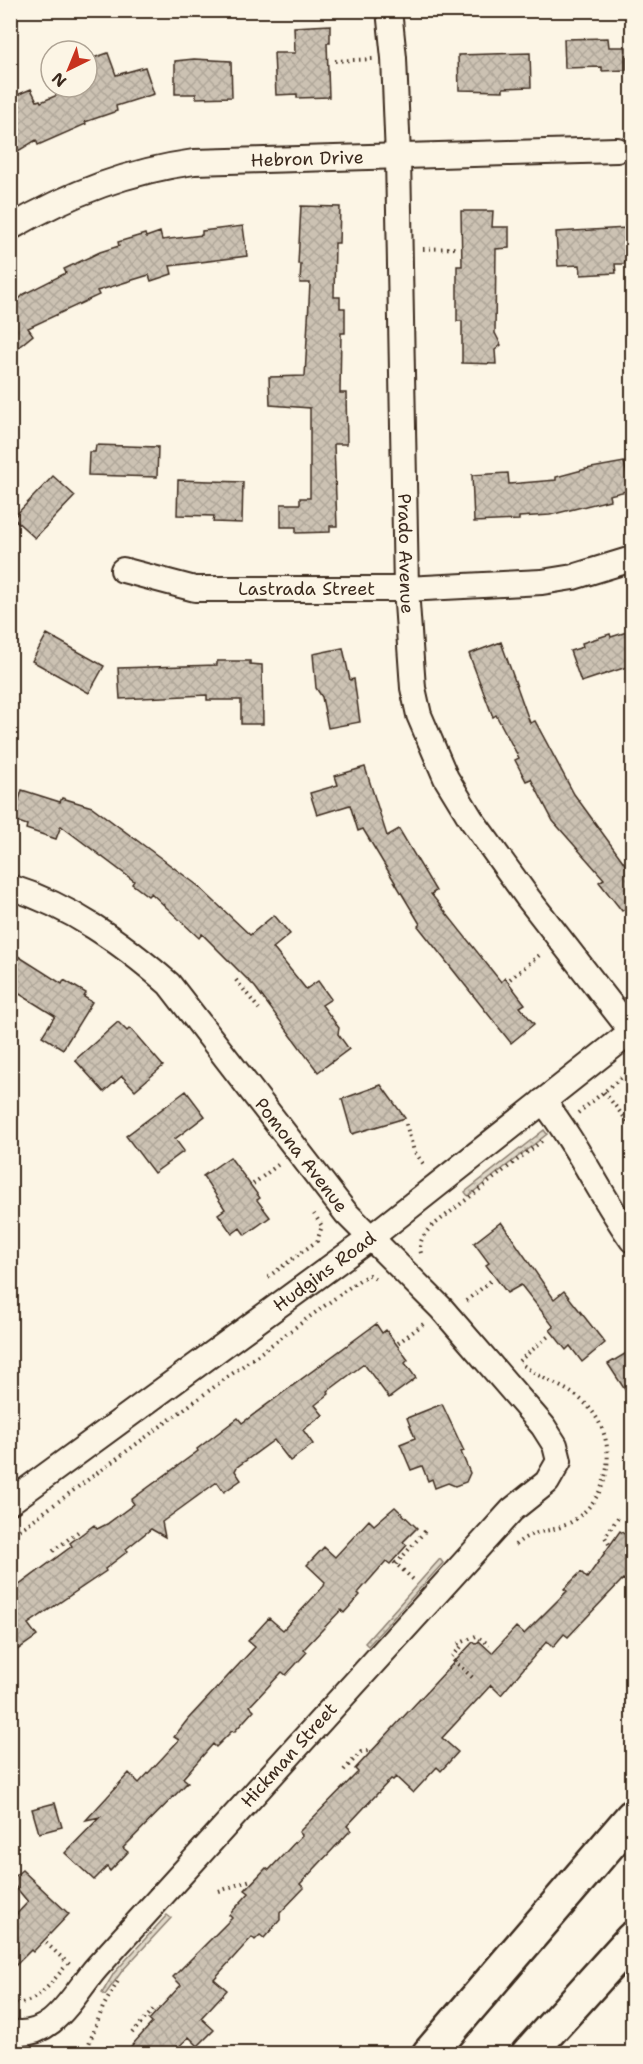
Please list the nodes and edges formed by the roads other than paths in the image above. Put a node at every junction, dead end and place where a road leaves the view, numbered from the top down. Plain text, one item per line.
1 (389, 10) edge
2 (617, 150) dead end
3 (398, 157) junction
4 (10, 228) edge
5 (633, 559) edge
6 (123, 570) dead end
7 (406, 589) junction
8 (10, 887) edge
9 (632, 1031) edge
10 (543, 1101) junction
11 (369, 1239) junction
12 (633, 1240) edge
13 (559, 1461) joint
14 (10, 1502) edge
15 (633, 1817) edge
16 (633, 1939) edge
17 (12, 2033) edge
18 (429, 2054) edge
19 (528, 2054) edge

1 - 3 street, Prado Avenue
2 - 3 street, Hebron Drive
3 - 4 street, Hebron Drive
3 - 7 street, Prado Avenue
5 - 7 street, Lastrada Street
6 - 7 street, Lastrada Street
7 - 9 street, Prado Avenue
8 - 11 street, Pomona Avenue
9 - 10 street, Hudgins Road
10 - 11 street, Hudgins Road
10 - 12 street
11 - 13 street, Pomona Avenue
11 - 14 street, Hudgins Road
13 - 17 street, Hickman Street
15 - 18 highway
16 - 19 highway

